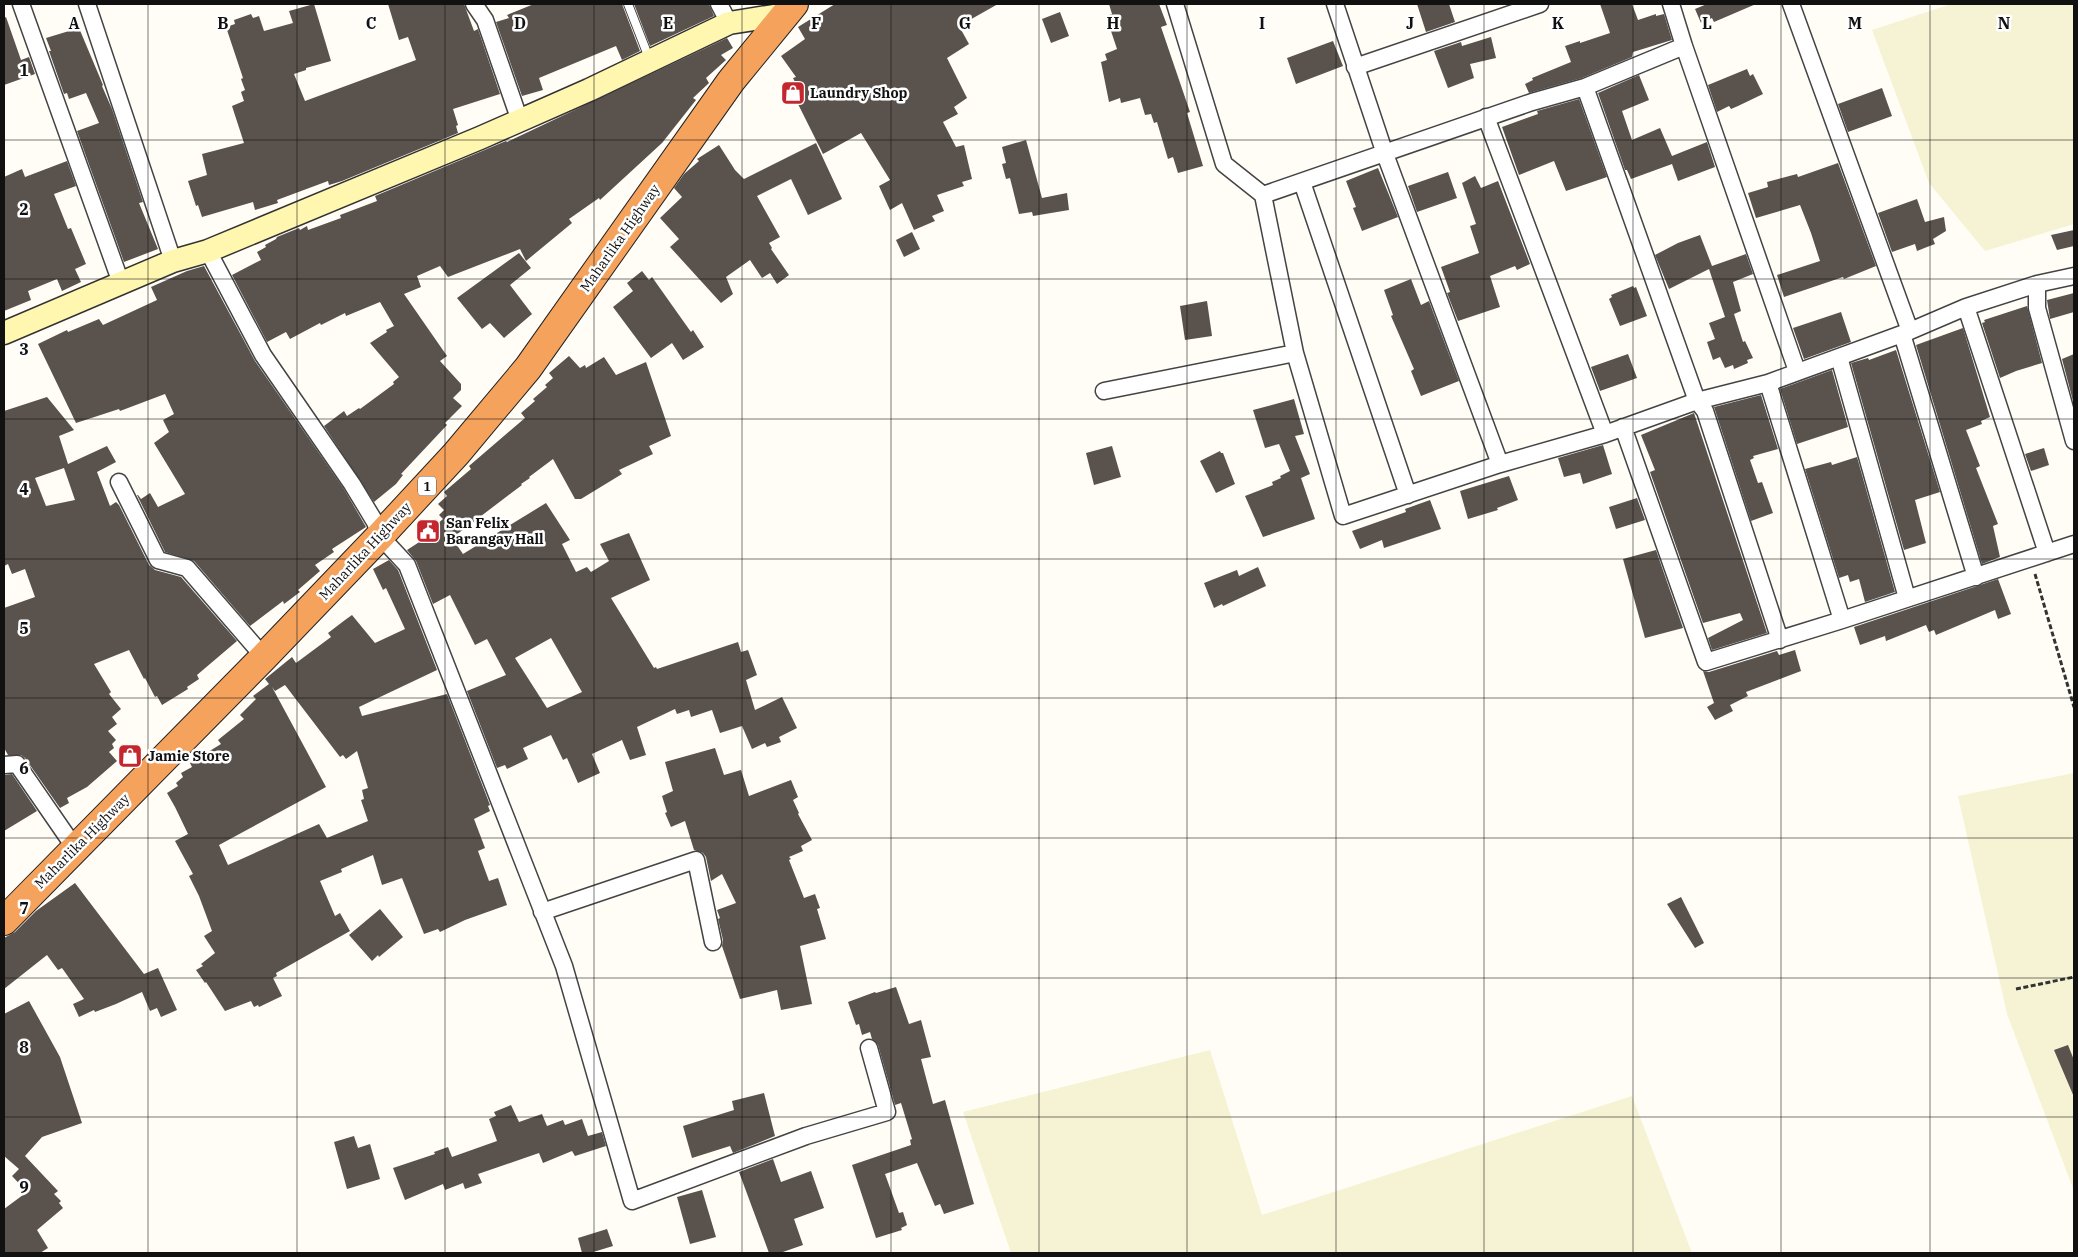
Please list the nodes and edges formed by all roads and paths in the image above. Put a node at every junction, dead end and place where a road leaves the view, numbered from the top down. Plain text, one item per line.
1 (21, 4) edge
2 (87, 4) edge
3 (474, 4) edge
4 (628, 4) edge
5 (1175, 4) edge
6 (1335, 4) edge
7 (1540, 4) edge
8 (1671, 4) edge
9 (1791, 4) edge
10 (790, 9) edge
11 (724, 13) edge
12 (1684, 46) junction
13 (650, 61) junction
14 (1355, 67) junction
15 (1585, 87) junction
16 (1486, 117) junction
17 (520, 121) junction
18 (1385, 154) junction
19 (1302, 182) junction
20 (1263, 195) junction
21 (208, 251) junction
22 (174, 261) junction
23 (2074, 276) edge
24 (121, 283) junction
25 (2037, 284) junction
26 (1966, 307) junction
27 (4, 332) edge
28 (1906, 333) junction
29 (1295, 353) junction
30 (1839, 357) junction
31 (1797, 371) junction
32 (1768, 382) junction
33 (1104, 391) dead end
34 (1697, 401) junction
35 (1623, 426) junction
36 (1605, 434) junction
37 (2074, 441) edge
38 (1500, 464) junction
39 (119, 482) dead end
40 (1408, 495) junction
41 (380, 536) junction
42 (2074, 544) edge
43 (2047, 553) junction
44 (2031, 559) junction
45 (1976, 577) junction
46 (1907, 598) junction
47 (1842, 620) junction
48 (1780, 640) junction
49 (264, 657) junction
50 (2074, 707) edge
51 (4, 764) edge
52 (75, 848) junction
53 (542, 912) junction
54 (4, 921) edge
55 (713, 942) dead end
56 (2074, 977) edge
57 (2016, 989) dead end
58 (869, 1048) dead end

1 - 24 street
2 - 22 street
3 - 17 street
4 - 13 lane
5 - 20 street
6 - 14 street
7 - 14 street
8 - 12 street
9 - 28 street
10 - 11 street
10 - 41 highway, Maharlika Highway / 1
11 - 13 street
12 - 15 street
12 - 31 street
13 - 17 street
14 - 18 street
15 - 16 street
15 - 34 street
16 - 18 street
16 - 36 street
17 - 21 street
18 - 19 street
18 - 38 street
19 - 20 street
19 - 40 street
20 - 29 street
21 - 22 street
21 - 41 street
22 - 24 street
23 - 25 street
24 - 27 street
25 - 26 street
25 - 37 street
26 - 28 street
26 - 43 street
28 - 30 street
28 - 45 street
29 - 33 street
29 - 40 street
30 - 31 street
30 - 46 street
31 - 32 street
32 - 34 street
32 - 47 street
34 - 35 street
34 - 48 street
35 - 36 street
35 - 48 street
36 - 38 street
38 - 40 street
39 - 49 street
41 - 49 highway, Maharlika Highway / 1
41 - 53 street
42 - 43 street
43 - 44 street
44 - 45 street
44 - 50 path
45 - 46 street
46 - 47 street
47 - 48 street
49 - 52 highway, Maharlika Highway / 1
51 - 52 street
52 - 54 highway, Maharlika Highway / 1
53 - 55 street
53 - 58 street
56 - 57 path

